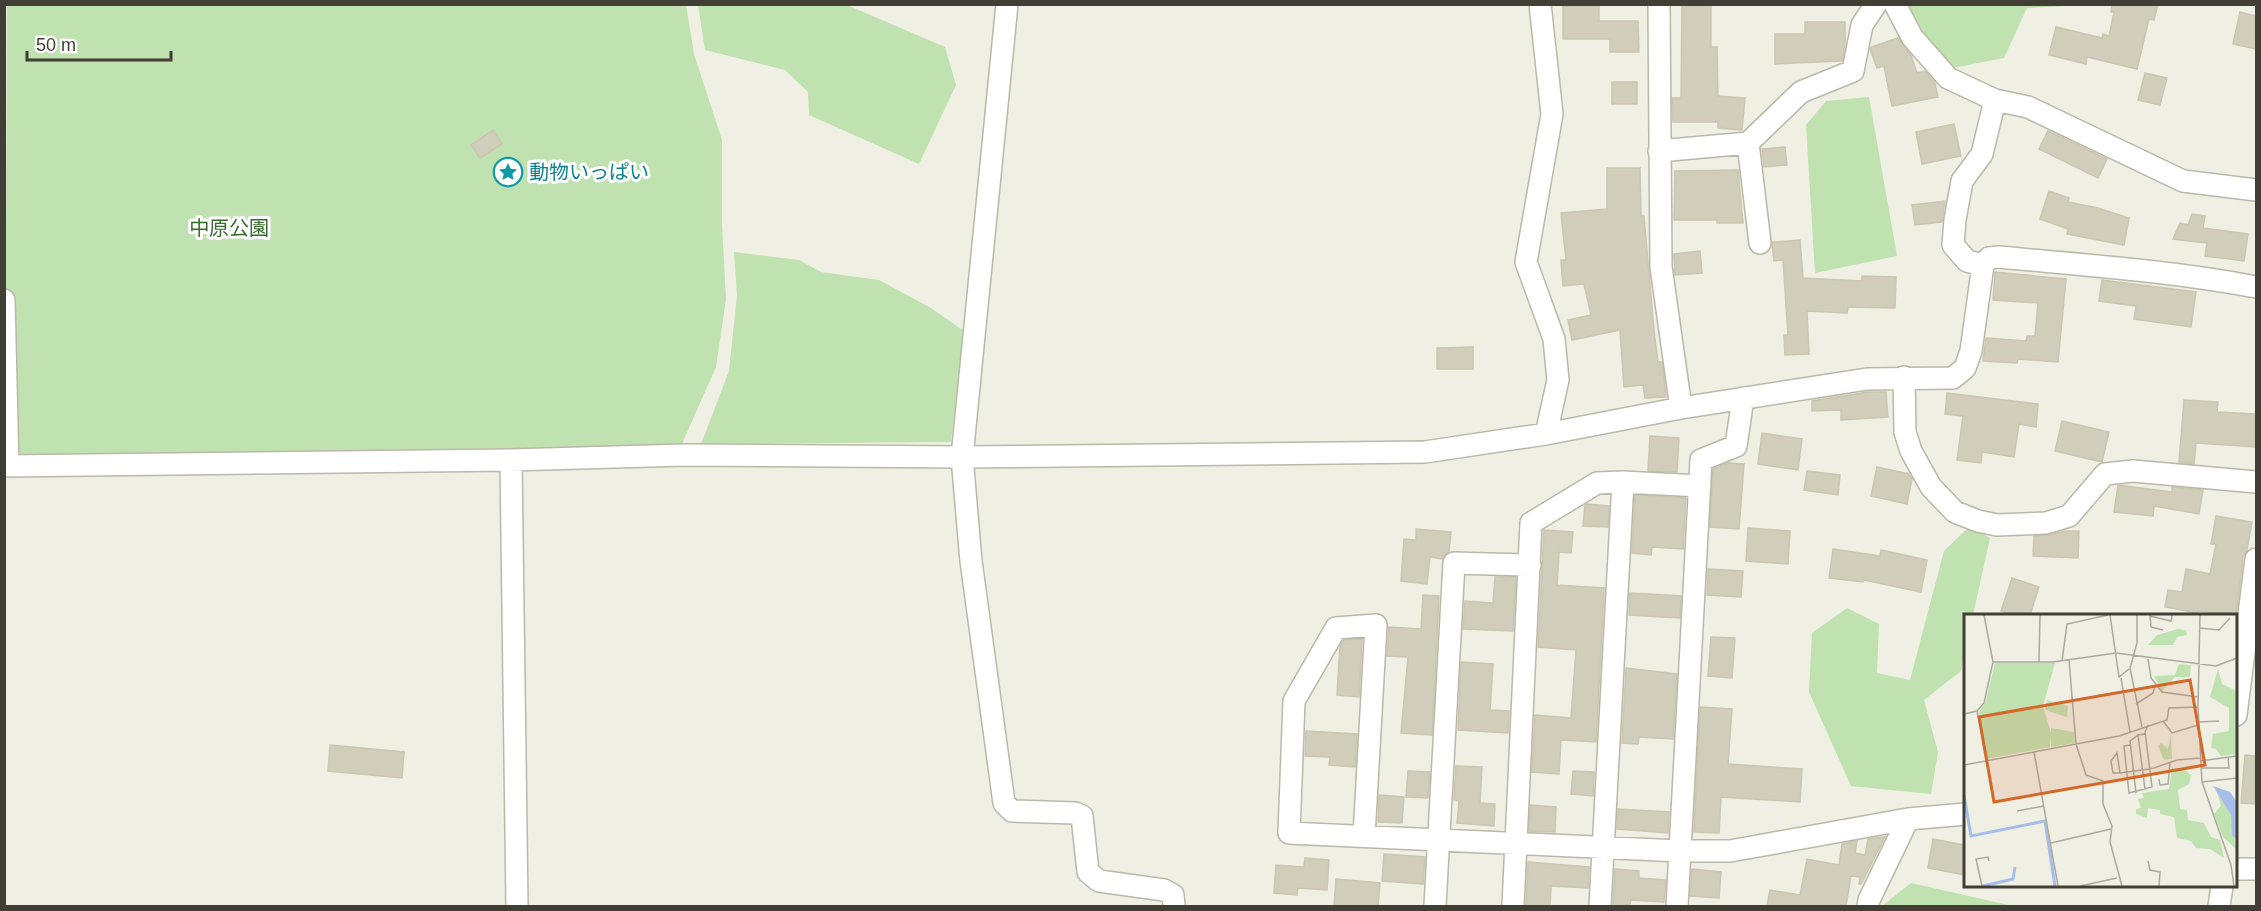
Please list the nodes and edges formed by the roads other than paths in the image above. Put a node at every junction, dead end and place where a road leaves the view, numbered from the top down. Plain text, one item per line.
1 (1007, 4) edge
2 (1540, 4) edge
3 (1659, 4) edge
4 (1876, 4) edge
5 (1895, 4) edge
6 (1995, 100) junction
7 (1748, 143) junction
8 (1659, 151) junction
9 (2256, 190) edge
10 (1760, 243) dead end
11 (1983, 265) junction
12 (2256, 287) edge
13 (4, 300) edge
14 (1904, 377) junction
15 (1743, 398) junction
16 (1681, 408) junction
17 (1546, 434) junction
18 (962, 457) junction
19 (511, 460) junction
20 (6, 466) edge
21 (1623, 482) junction
22 (2256, 482) edge
23 (1700, 486) junction
24 (2256, 559) edge
25 (1530, 565) junction
26 (2237, 700) edge
27 (1964, 814) edge
28 (1908, 819) junction
29 (1364, 836) junction
30 (1439, 840) junction
31 (1517, 843) junction
32 (1604, 848) junction
33 (1680, 851) junction
34 (2237, 869) edge
35 (2256, 869) edge
36 (2222, 887) edge
37 (517, 906) edge
38 (1174, 906) edge
39 (1435, 906) edge
40 (1513, 906) edge
41 (1600, 906) edge
42 (1677, 906) edge
43 (1868, 906) edge
44 (2219, 906) edge

1 - 18 street
2 - 17 street
3 - 8 street
4 - 7 street
5 - 6 street
6 - 9 street
6 - 11 street
7 - 8 street
7 - 10 street
8 - 16 street
11 - 12 street
11 - 14 street
13 - 20 street
14 - 15 street
14 - 22 street
15 - 16 street
15 - 23 street
16 - 17 street
17 - 18 street
18 - 19 street
18 - 38 street
19 - 20 street
19 - 37 street
21 - 23 street
21 - 25 street
21 - 32 street
23 - 33 street
24 - 26 street
25 - 30 street
25 - 31 street
27 - 28 street
28 - 33 street
28 - 43 street
29 - 29 street
29 - 30 street
30 - 31 street
30 - 39 street
31 - 32 street
31 - 40 street
32 - 33 street
32 - 41 street
33 - 42 street
34 - 35 street
36 - 44 street

